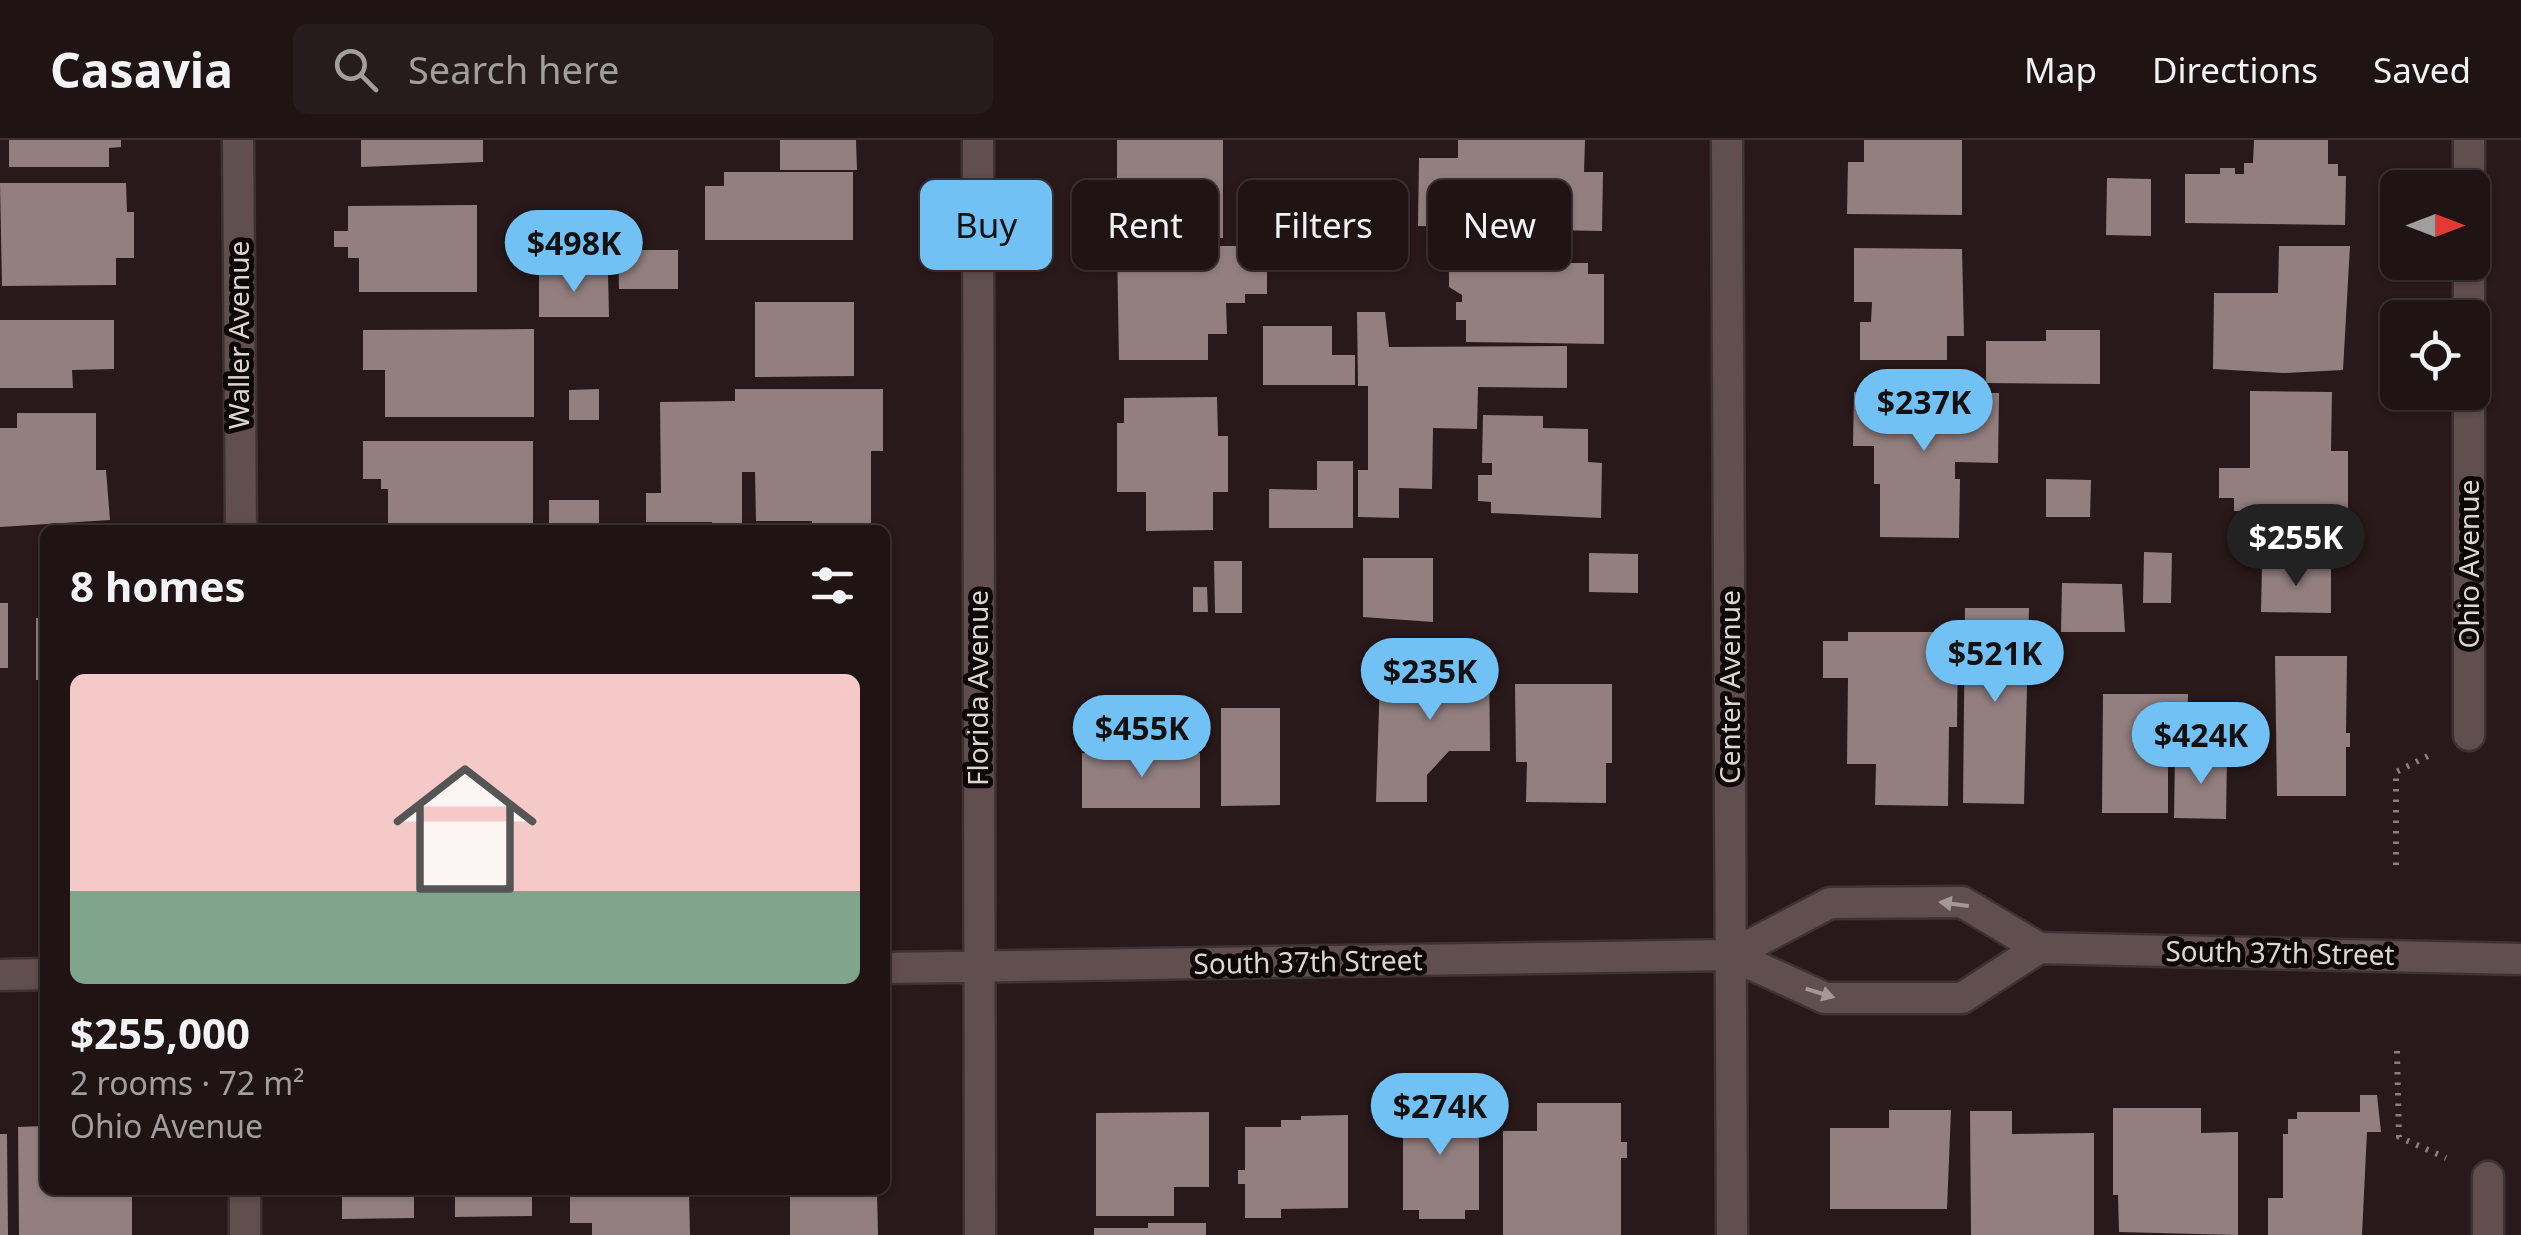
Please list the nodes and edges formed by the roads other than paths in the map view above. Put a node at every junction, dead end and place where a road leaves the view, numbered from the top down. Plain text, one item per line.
1 (238, 140) edge
2 (978, 140) edge
3 (1727, 140) edge
4 (2468, 140) edge
5 (2468, 170) edge
6 (2469, 410) edge
7 (241, 525) edge
8 (2469, 735) road end
9 (2039, 948) junction
10 (1731, 955) junction
11 (2521, 960) edge
12 (978, 967) junction
13 (890, 968) edge
14 (40, 974) edge
15 (0, 975) edge
16 (2488, 1177) road end
17 (245, 1195) edge
18 (245, 1235) edge
19 (980, 1235) edge
20 (1732, 1235) edge
21 (2488, 1235) edge

1 - 7 street, Waller Avenue
2 - 12 street, Florida Avenue
3 - 10 street, Center Avenue
4 - 5 street
6 - 8 street, Ohio Avenue
10 -> 9 street, South 37th Street
9 -> 10 street, South 37th Street
9 - 11 street, South 37th Street
10 - 12 street, South 37th Street
10 - 20 street, Center Avenue
12 - 13 street, South 37th Street
12 - 19 street, Florida Avenue
14 - 15 street
16 - 21 street
17 - 18 street

